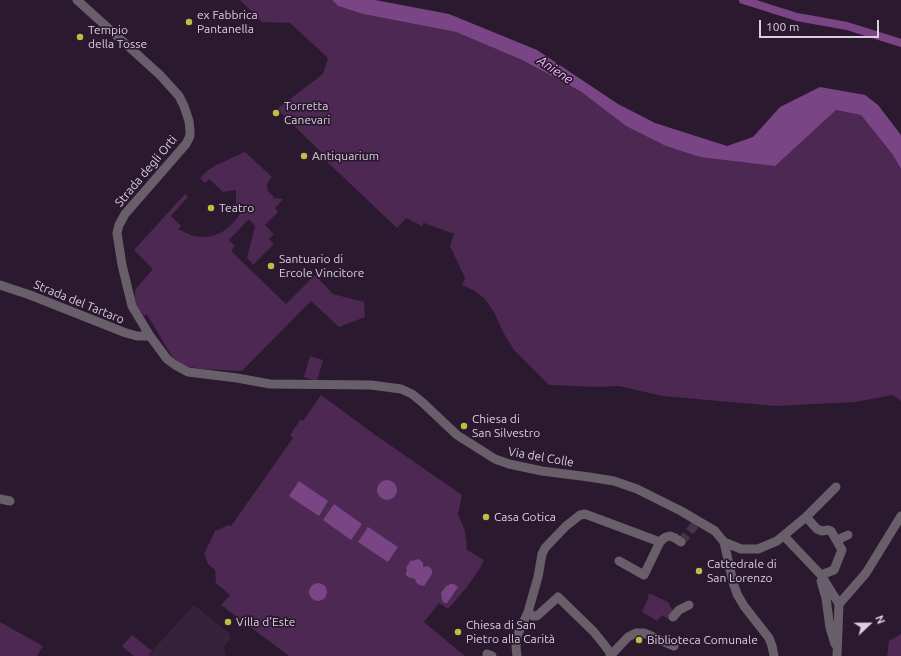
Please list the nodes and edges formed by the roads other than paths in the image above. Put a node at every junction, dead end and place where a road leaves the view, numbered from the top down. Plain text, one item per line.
1 (77, 0) edge
2 (0, 285) edge
3 (150, 336) junction
4 (290, 384) joint
5 (836, 487) dead end
6 (0, 499) edge
7 (10, 501) dead end
8 (901, 516) edge
9 (806, 517) junction
10 (848, 535) dead end
11 (784, 536) junction
12 (837, 540) junction
13 (660, 542) junction
14 (681, 542) dead end
15 (724, 542) junction
16 (619, 561) dead end
17 (819, 574) junction
18 (839, 604) junction
19 (688, 605) dead end
20 (528, 612) junction
21 (673, 618) dead end
22 (674, 646) dead end
23 (837, 652) edge
24 (610, 654) edge
25 (517, 656) edge
26 (774, 656) edge

1 - 3 street, Strada degli Orti
2 - 3 street, Strada del Tartaro
3 - 4 street, Strada degli Orti
4 - 15 street, Via del Colle
5 - 9 street
6 - 7 street
8 - 18 street
9 - 11 street
9 - 12 street
10 - 12 street
11 - 15 street
11 - 17 street
12 - 17 street
13 - 14 street
13 - 16 street
13 - 20 street
15 - 26 street
17 - 18 street
17 - 23 street
18 - 23 street
19 - 21 street
20 - 24 street
20 - 25 street
22 - 24 street

